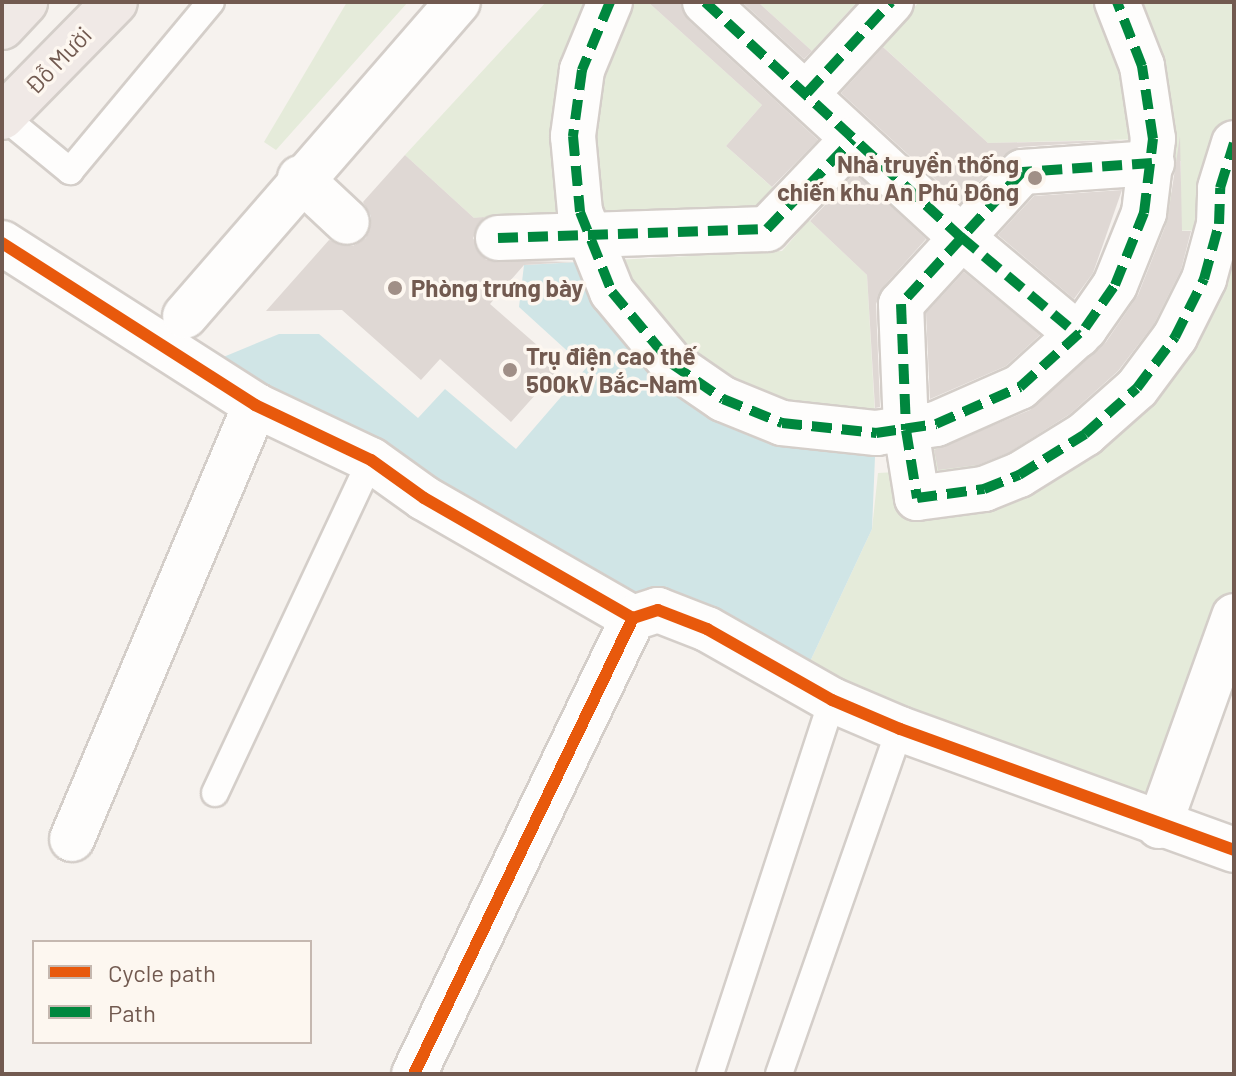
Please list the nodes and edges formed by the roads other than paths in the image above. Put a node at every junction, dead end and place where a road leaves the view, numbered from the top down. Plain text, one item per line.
1 (25, 2) edge
2 (115, 2) edge
3 (211, 2) edge
4 (458, 2) edge
5 (610, 2) edge
6 (705, 2) edge
7 (891, 2) edge
8 (1117, 2) edge
9 (2, 27) edge
10 (807, 93) junction
11 (2, 117) edge
12 (853, 139) junction
13 (1234, 143) edge
14 (1152, 163) junction
15 (300, 178) junction
16 (347, 222) dead end
17 (587, 235) junction
18 (961, 237) junction
19 (498, 238) dead end
20 (2, 243) edge
21 (185, 316) dead end
22 (1078, 335) junction
23 (255, 405) junction
24 (906, 430) junction
25 (371, 460) junction
26 (1234, 616) edge
27 (633, 618) junction
28 (832, 700) junction
29 (900, 729) junction
30 (215, 793) dead end
31 (1159, 826) junction
32 (72, 839) dead end
33 (1234, 850) edge
34 (414, 1074) edge
35 (710, 1074) edge
36 (779, 1074) edge

1 - 9 highway
2 - 11 highway, Đỗ Mười
3 - 11 lane
4 - 15 street
5 - 17 street
6 - 10 street
7 - 10 street
8 - 14 street
10 - 12 street
12 - 17 street
12 - 18 street
13 - 24 street
14 - 18 street
14 - 22 street
15 - 16 street
15 - 21 street
17 - 19 street
17 - 24 street
18 - 22 street
18 - 24 street
20 - 23 street
22 - 24 street
23 - 25 street
23 - 32 street
25 - 27 street
25 - 30 lane
26 - 31 street
27 - 28 street
27 - 34 street
28 - 29 street
28 - 35 lane
29 - 31 street
29 - 36 lane
31 - 33 street

